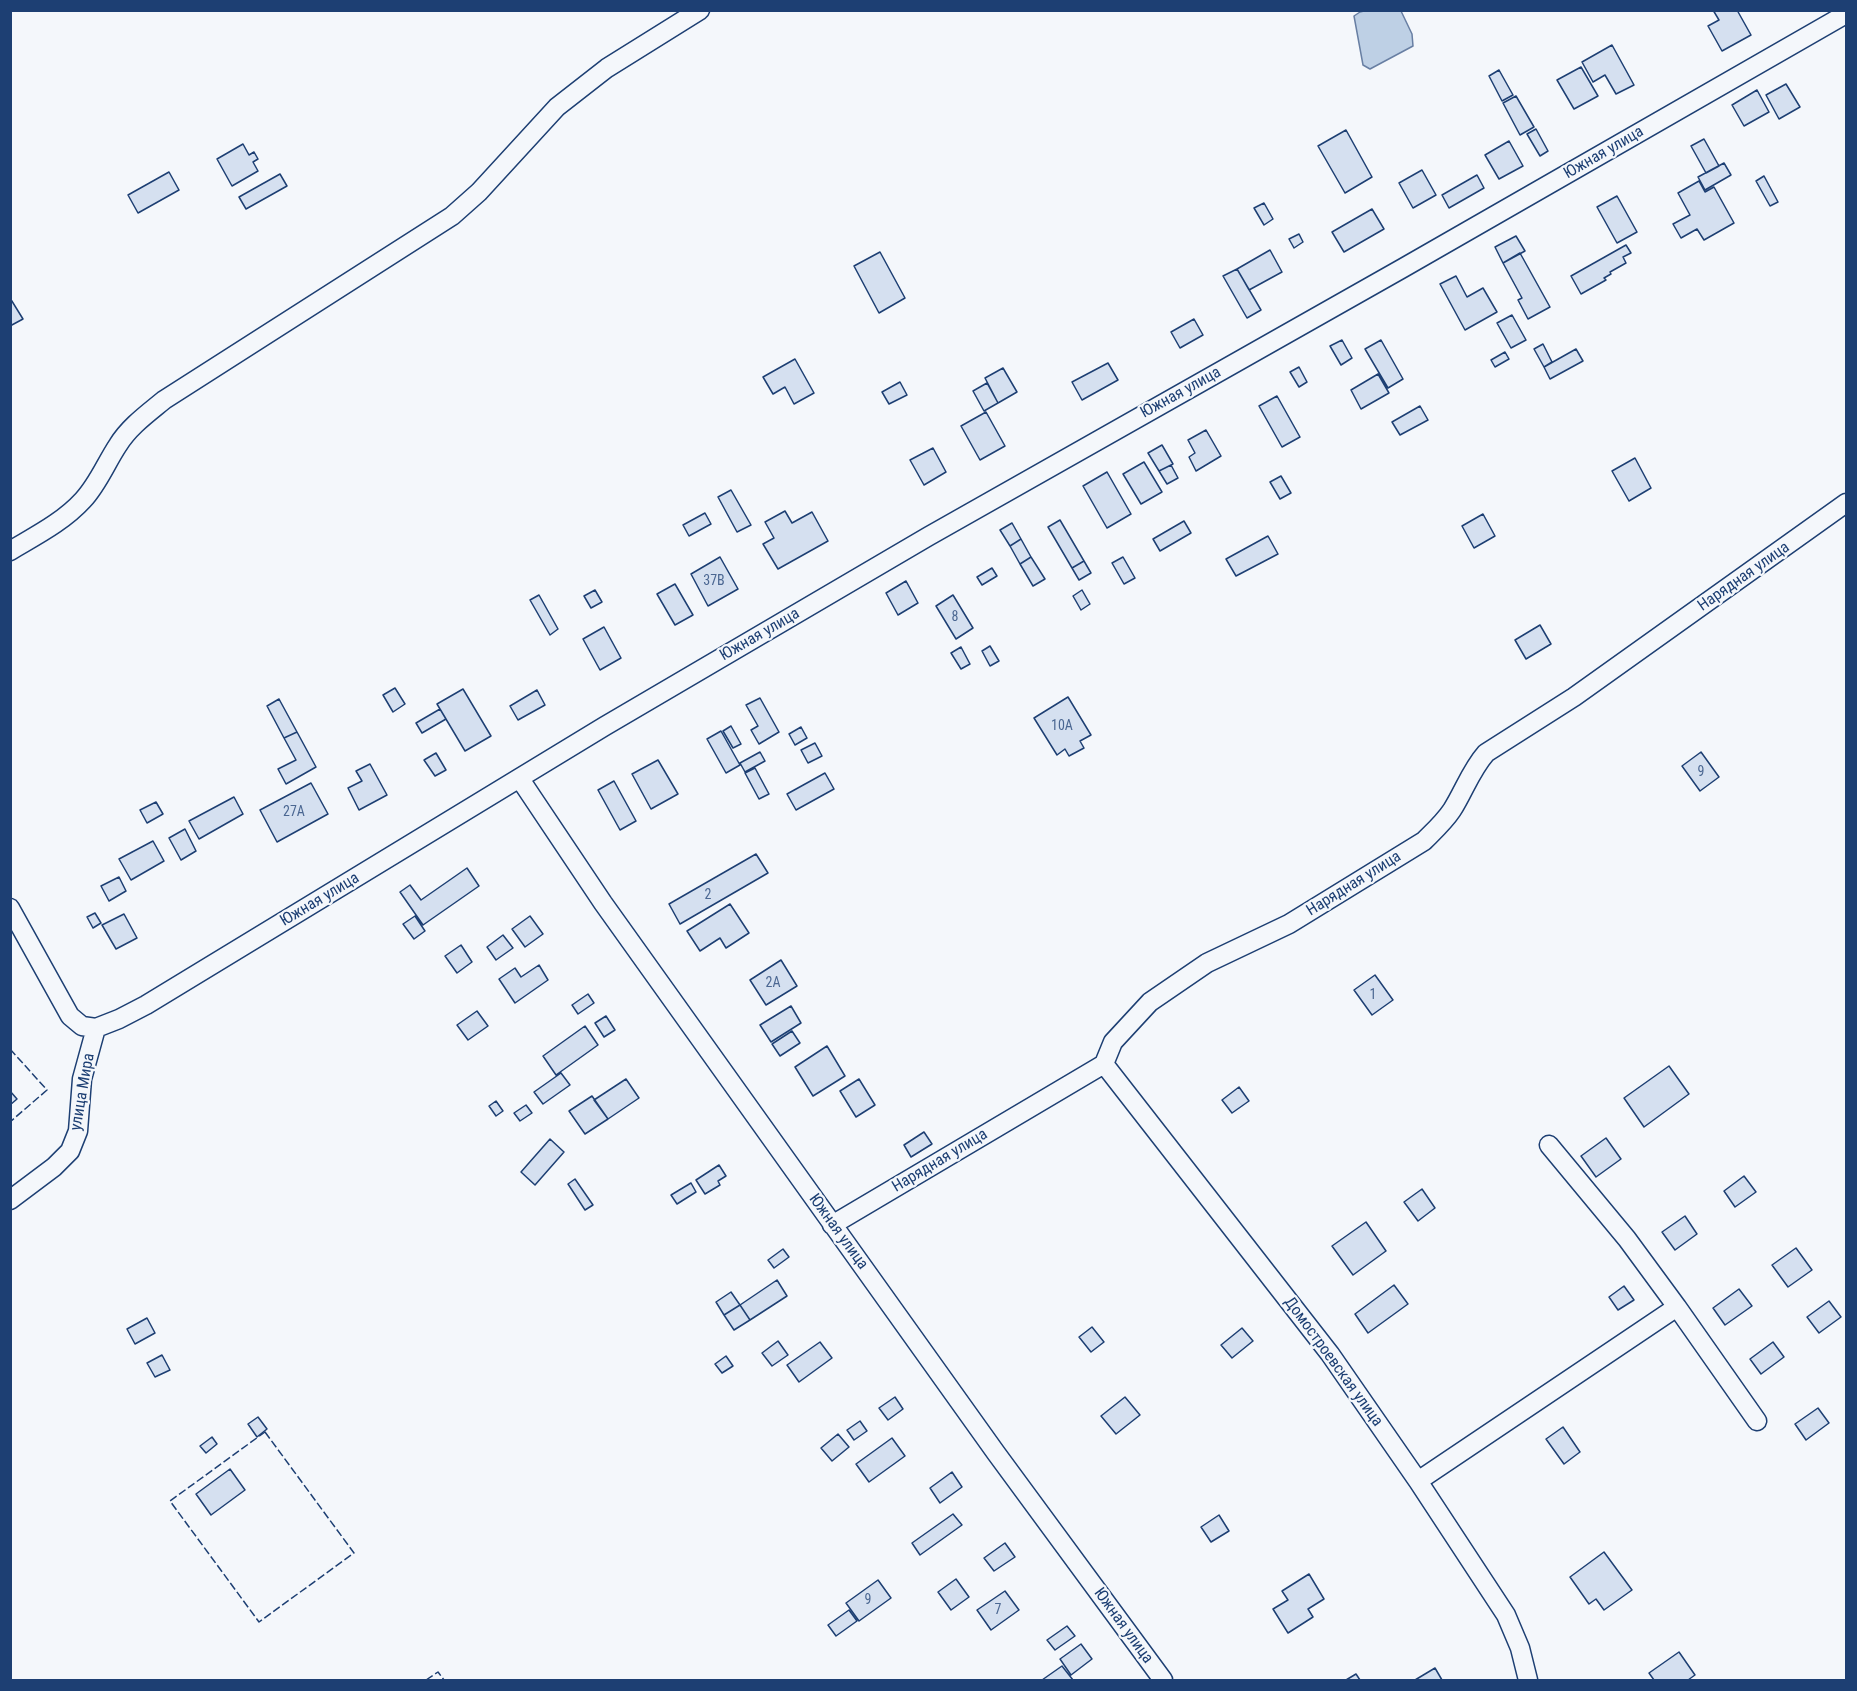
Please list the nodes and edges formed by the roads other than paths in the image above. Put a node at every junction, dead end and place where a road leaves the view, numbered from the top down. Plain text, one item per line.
1 (700, 10) edge
2 (1846, 14) edge
3 (1846, 503) edge
4 (10, 551) edge
5 (520, 779) junction
6 (10, 908) edge
7 (96, 1028) junction
8 (1104, 1064) junction
9 (1549, 1145) dead end
10 (10, 1200) edge
11 (832, 1225) junction
12 (1677, 1307) junction
13 (1756, 1421) dead end
14 (1418, 1481) junction
15 (1163, 1680) edge
16 (1528, 1680) edge

1 - 4 street
2 - 5 street, Южная улица
3 - 8 street, Нарядная улица
5 - 7 street, Южная улица
5 - 11 street, Южная улица
6 - 7 street
7 - 10 street, улица Мира
8 - 11 street, Нарядная улица
8 - 14 street, Домостроевская улица
9 - 12 street
11 - 15 street, Южная улица
12 - 13 street
12 - 14 street
14 - 16 street, Домостроевская улица

